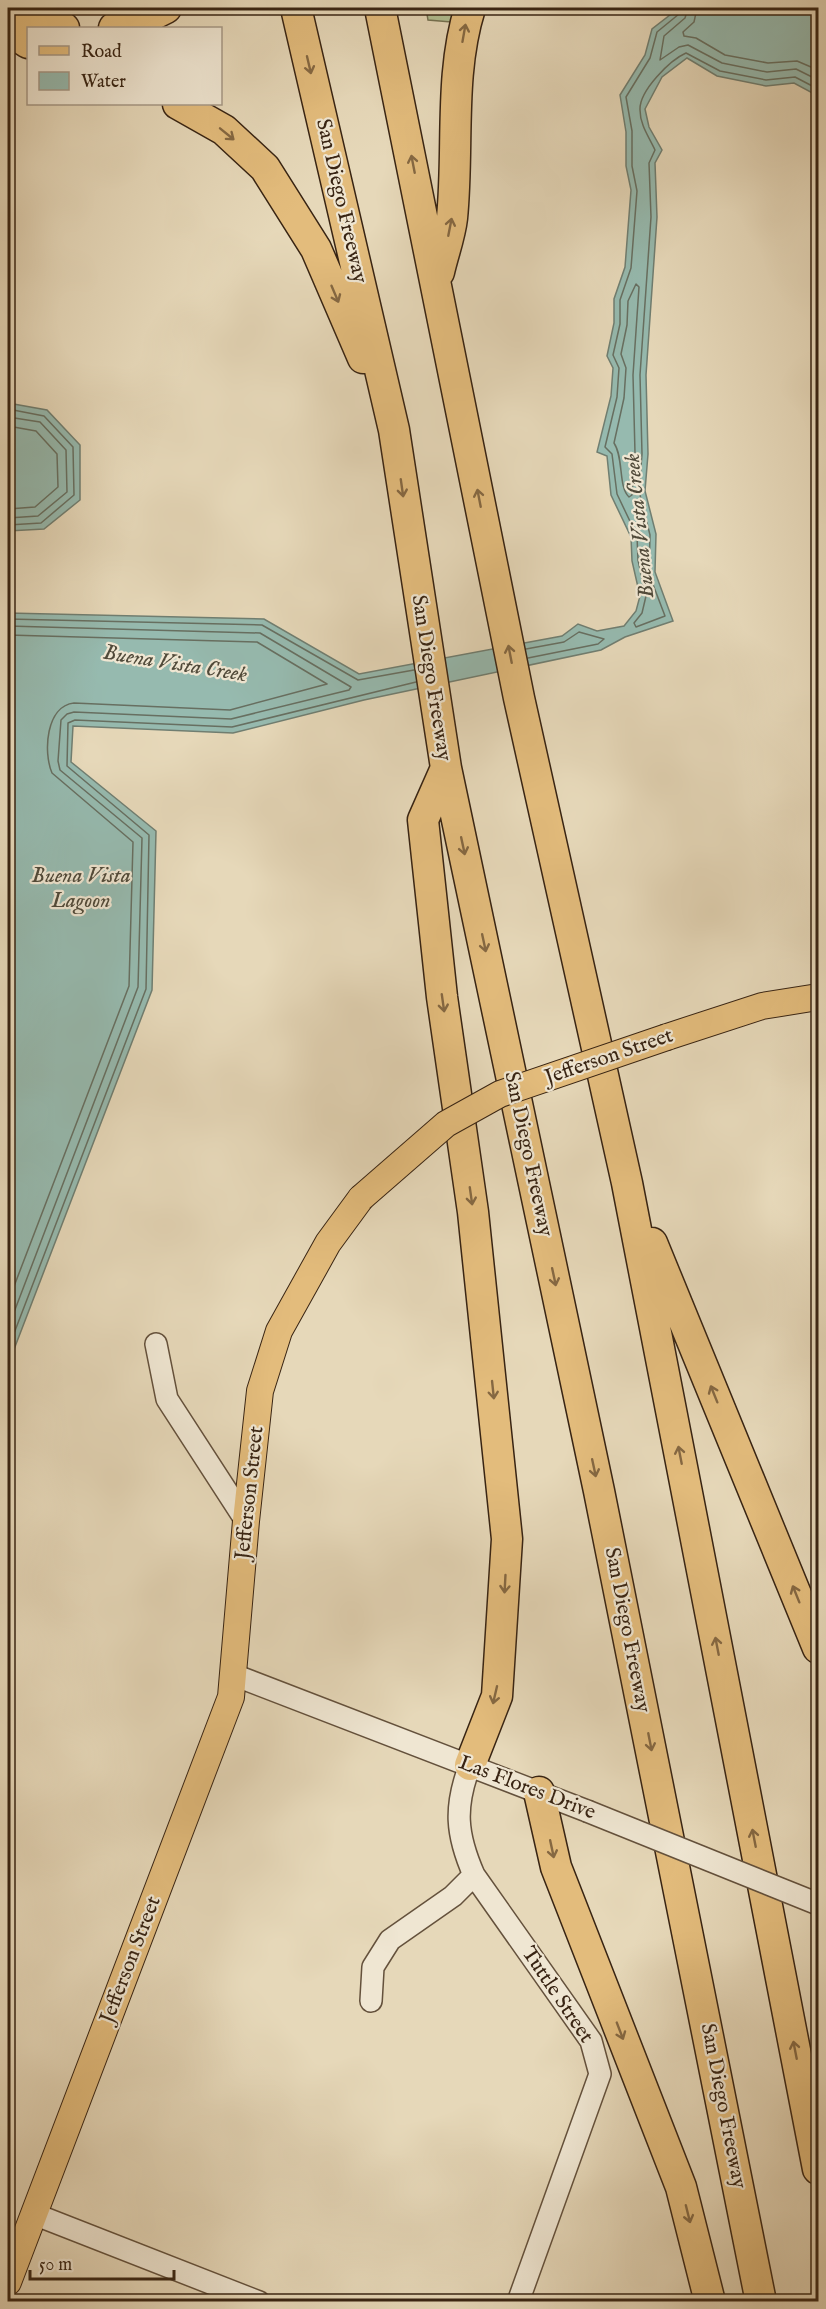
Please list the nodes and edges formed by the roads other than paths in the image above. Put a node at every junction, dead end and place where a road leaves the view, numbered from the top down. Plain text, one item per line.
1 (21, 8) edge
2 (166, 8) edge
3 (296, 8) edge
4 (380, 8) edge
5 (470, 8) edge
6 (53, 27) edge
7 (118, 27) edge
8 (8, 30) edge
9 (27, 42) edge
10 (180, 105) edge
11 (436, 284) junction
12 (394, 430) junction
13 (446, 768) junction
14 (819, 997) edge
15 (627, 1183) junction
16 (156, 1344) dead end
17 (246, 1521) junction
18 (819, 1648) edge
19 (234, 1675) junction
20 (470, 1765) junction
21 (539, 1792) junction
22 (474, 1875) junction
23 (819, 1904) edge
24 (371, 2001) dead end
25 (819, 2169) edge
26 (34, 2214) junction
27 (8, 2282) edge
28 (259, 2301) edge
29 (518, 2301) edge
30 (710, 2301) edge
31 (761, 2301) edge

1 - 6 highway
2 - 7 highway
3 -> 12 highway, San Diego Freeway
11 -> 4 highway
11 -> 5 highway
8 - 9 highway
10 -> 12 highway
15 -> 11 highway
12 -> 13 highway, San Diego Freeway
13 -> 20 highway
13 -> 31 highway, San Diego Freeway
14 - 17 main road, Jefferson Street, bridge
18 -> 15 highway
25 -> 15 highway
16 - 17 street
17 - 19 main road, Jefferson Street
19 - 20 street, Las Flores Drive
19 - 26 main road, Jefferson Street
20 - 21 street, Las Flores Drive
20 - 22 street, Tuttle Street
21 - 23 street, Las Flores Drive, bridge
21 -> 30 highway
22 - 24 street
22 - 29 street, Tuttle Street
26 - 27 main road, Jefferson Street
26 - 28 street

